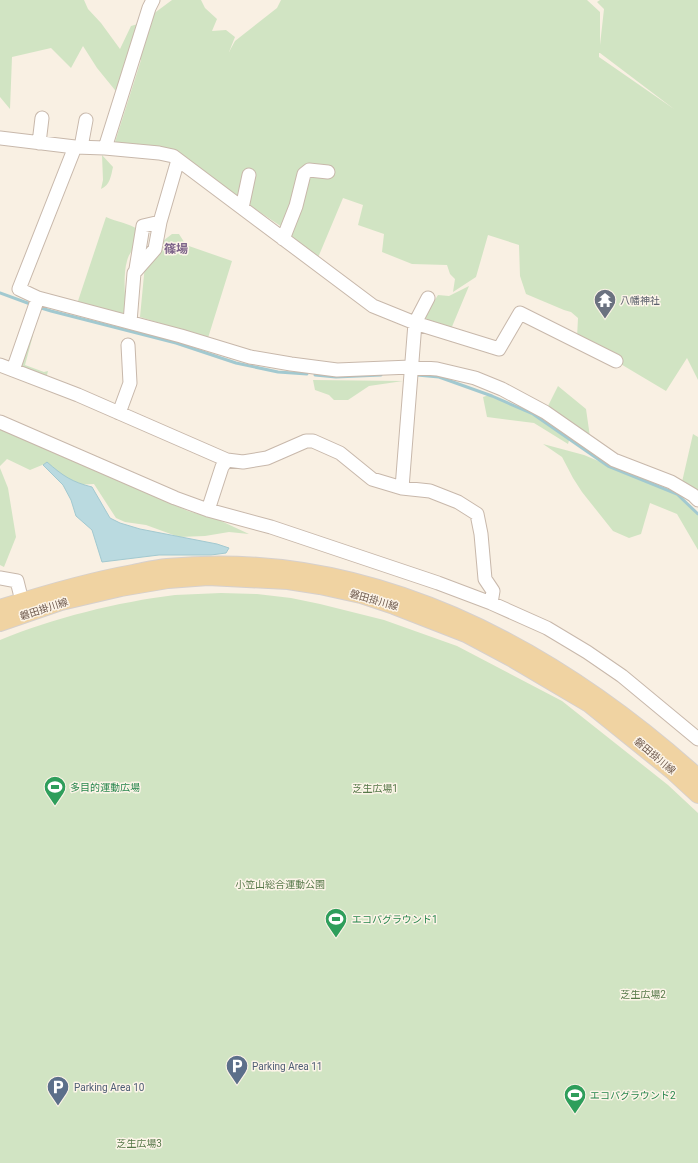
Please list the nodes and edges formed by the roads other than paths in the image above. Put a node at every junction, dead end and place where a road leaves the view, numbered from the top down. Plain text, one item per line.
1 (153, 0) edge
2 (42, 118) dead end
3 (86, 120) dead end
4 (0, 138) edge
5 (39, 142) junction
6 (78, 147) junction
7 (105, 148) junction
8 (178, 160) junction
9 (328, 172) dead end
10 (249, 175) dead end
11 (242, 208) junction
12 (283, 239) junction
13 (38, 298) junction
14 (428, 298) dead end
15 (130, 322) junction
16 (415, 323) junction
17 (128, 345) dead end
18 (616, 361) dead end
19 (0, 364) edge
20 (411, 367) junction
21 (13, 370) junction
22 (119, 413) junction
23 (0, 422) edge
24 (226, 460) junction
25 (402, 488) junction
26 (698, 500) edge
27 (208, 510) junction
28 (0, 578) edge
29 (22, 601) junction
30 (491, 603) junction
31 (0, 608) edge
32 (0, 623) edge
33 (698, 739) edge
34 (698, 778) edge
35 (698, 795) edge

1 - 7 street
2 - 5 street
3 - 6 street
4 - 5 street
5 - 6 street
6 - 7 street
6 - 13 street
7 - 8 street
8 - 11 street
8 - 15 street
9 - 12 street
10 - 11 street
11 - 12 street
12 - 16 street
13 - 15 street
13 - 21 street
14 - 16 street
15 - 20 street
16 - 18 street
16 - 20 street
17 - 22 street
19 - 21 street
20 - 25 street
20 - 26 street
21 - 22 street
22 - 24 street
23 - 27 street
24 - 25 street
24 - 27 street
25 - 30 street
27 - 30 street
28 - 29 street
29 - 31 main road, 磐田掛川線
29 - 34 main road, 磐田掛川線
30 - 33 street
32 - 35 main road, 磐田掛川線

